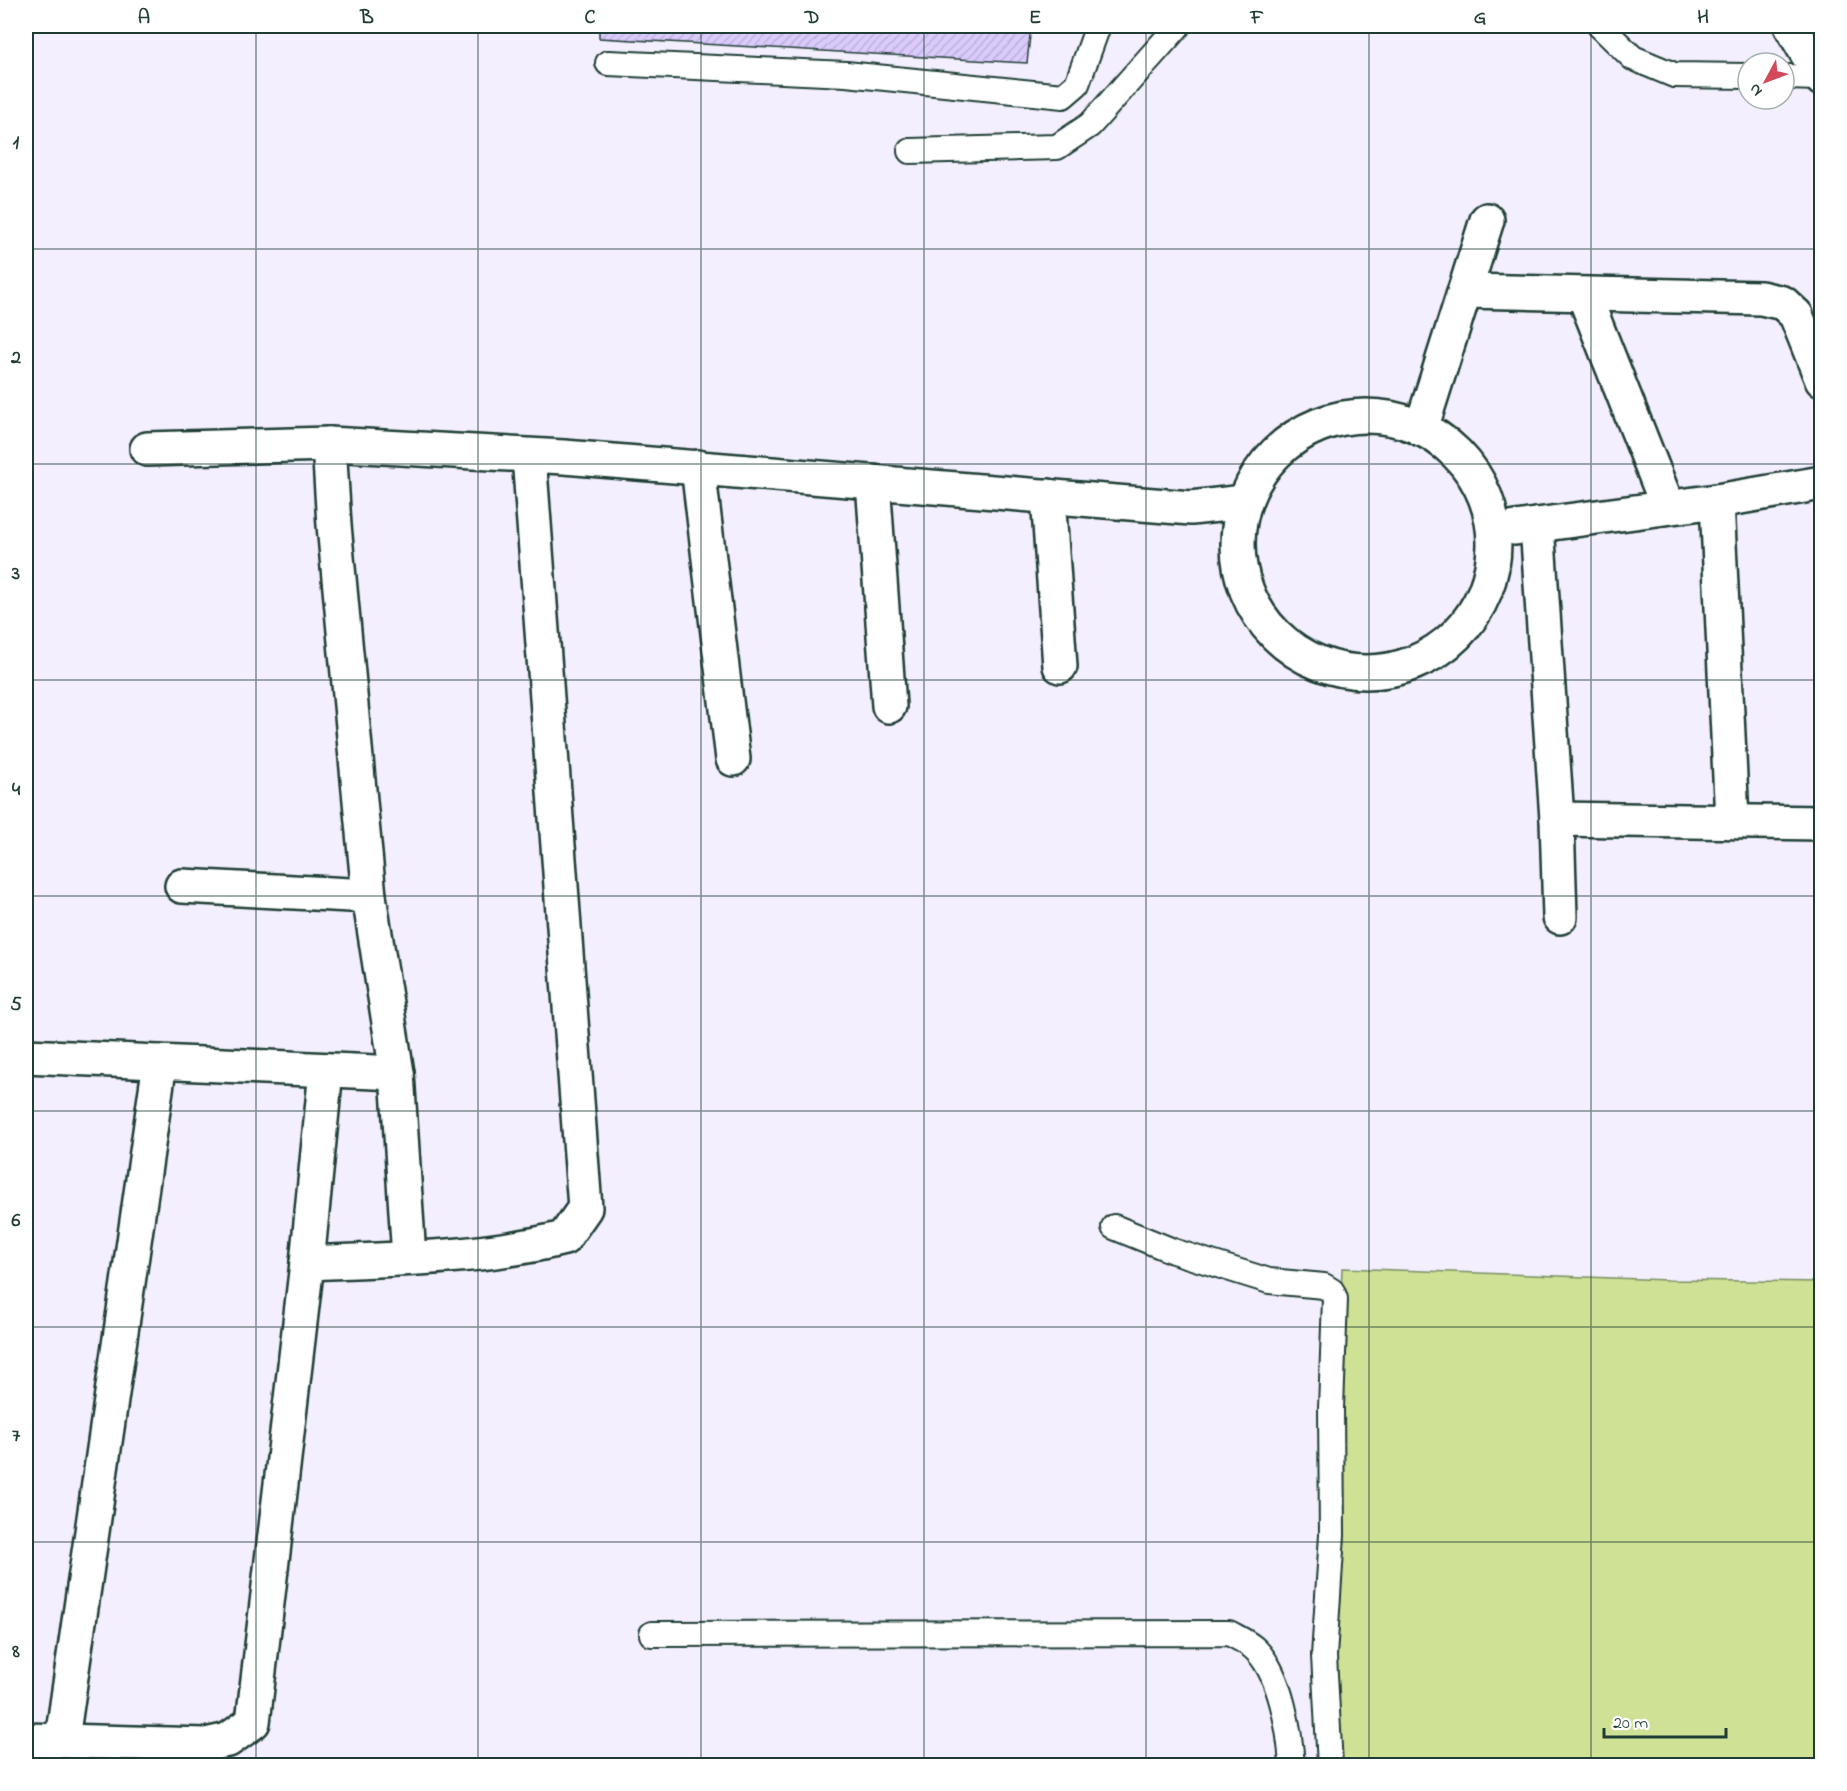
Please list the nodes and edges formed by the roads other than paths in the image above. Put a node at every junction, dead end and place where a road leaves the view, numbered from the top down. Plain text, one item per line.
1 (1098, 26) edge
2 (1178, 26) edge
3 (1600, 26) edge
4 (1791, 26) edge
5 (608, 63) dead end
6 (1736, 76) edge
7 (1796, 77) edge
8 (1821, 78) edge
9 (910, 151) dead end
10 (1487, 220) dead end
11 (1465, 291) junction
12 (1584, 295) junction
13 (1821, 380) edge
14 (1421, 429) junction
15 (329, 444) junction
16 (147, 449) dead end
17 (529, 456) junction
18 (698, 467) junction
19 (873, 482) junction
20 (1821, 483) edge
21 (1048, 496) junction
22 (1717, 501) junction
23 (1244, 502) junction
24 (1668, 507) junction
25 (1538, 525) junction
26 (1494, 531) junction
27 (1060, 666) dead end
28 (889, 706) dead end
29 (733, 759) dead end
30 (1557, 819) junction
31 (1732, 820) junction
32 (1821, 823) edge
33 (182, 886) dead end
34 (369, 896) junction
35 (1560, 917) dead end
36 (26, 1056) edge
37 (160, 1062) junction
38 (326, 1070) junction
39 (397, 1073) junction
40 (1114, 1227) dead end
41 (409, 1258) junction
42 (307, 1263) junction
43 (652, 1634) dead end
44 (62, 1739) junction
45 (26, 1740) edge
46 (1292, 1766) edge
47 (1330, 1766) edge

1 - 5 lane
2 - 9 lane
3 - 6 lane
4 - 8 street
7 - 8 lane
10 - 11 street
11 - 12 street
11 - 14 street
12 - 13 street
12 - 24 street
14 - 23 street
14 - 26 street
15 - 16 street
15 - 17 street
15 - 34 street
17 - 18 street
17 - 41 street
18 - 19 street
18 - 29 street
19 - 21 street
19 - 28 street
20 - 22 street
21 - 23 street
21 - 27 street
22 - 24 street
22 - 31 street
23 - 26 street
24 - 25 street
25 - 26 street
25 - 30 street
30 - 31 street
30 - 35 street
31 - 32 street
33 - 34 street
34 - 39 street
36 - 37 street
37 - 38 street
37 - 44 street
38 - 39 street
38 - 42 street
39 - 41 street
40 - 47 lane
41 - 42 street
42 - 44 street
43 - 46 lane
44 - 45 street

